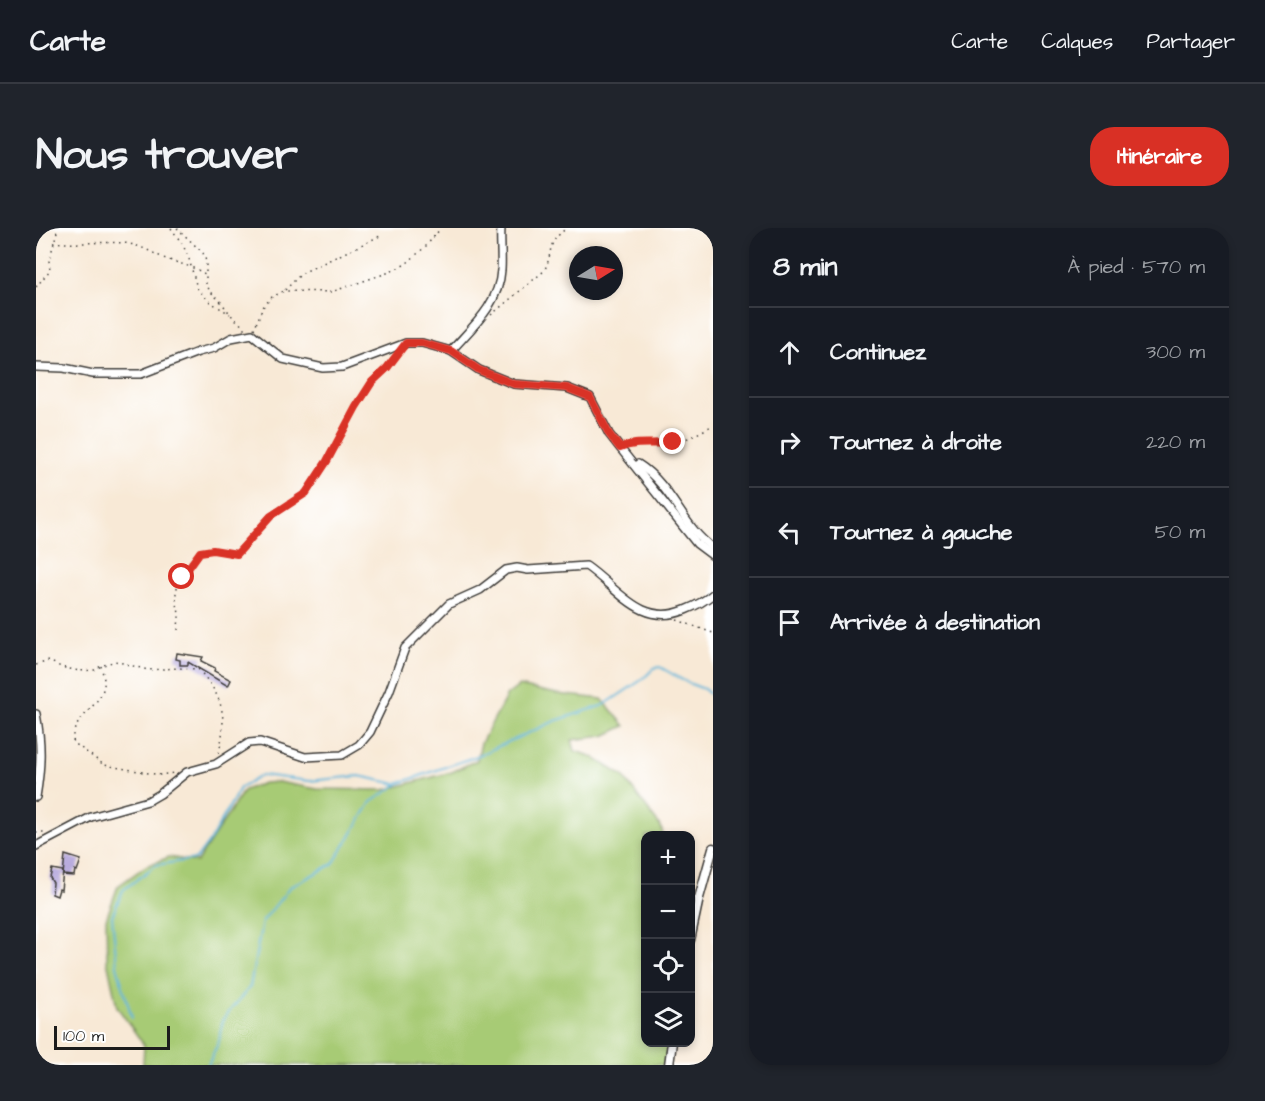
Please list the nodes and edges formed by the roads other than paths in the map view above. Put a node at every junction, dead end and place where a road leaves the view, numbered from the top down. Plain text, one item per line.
1 (501, 228) edge
2 (451, 351) junction
3 (36, 367) edge
4 (631, 460) junction
5 (713, 548) edge
6 (713, 556) edge
7 (713, 594) edge
8 (36, 714) edge
9 (36, 797) edge
10 (36, 846) edge
11 (713, 848) edge
12 (690, 939) edge
13 (671, 1047) edge
14 (669, 1065) edge

1 - 2 street
2 - 3 street
2 - 4 street
4 - 5 street
4 - 6 street
7 - 10 street
8 - 9 street
11 - 12 street
13 - 14 street

